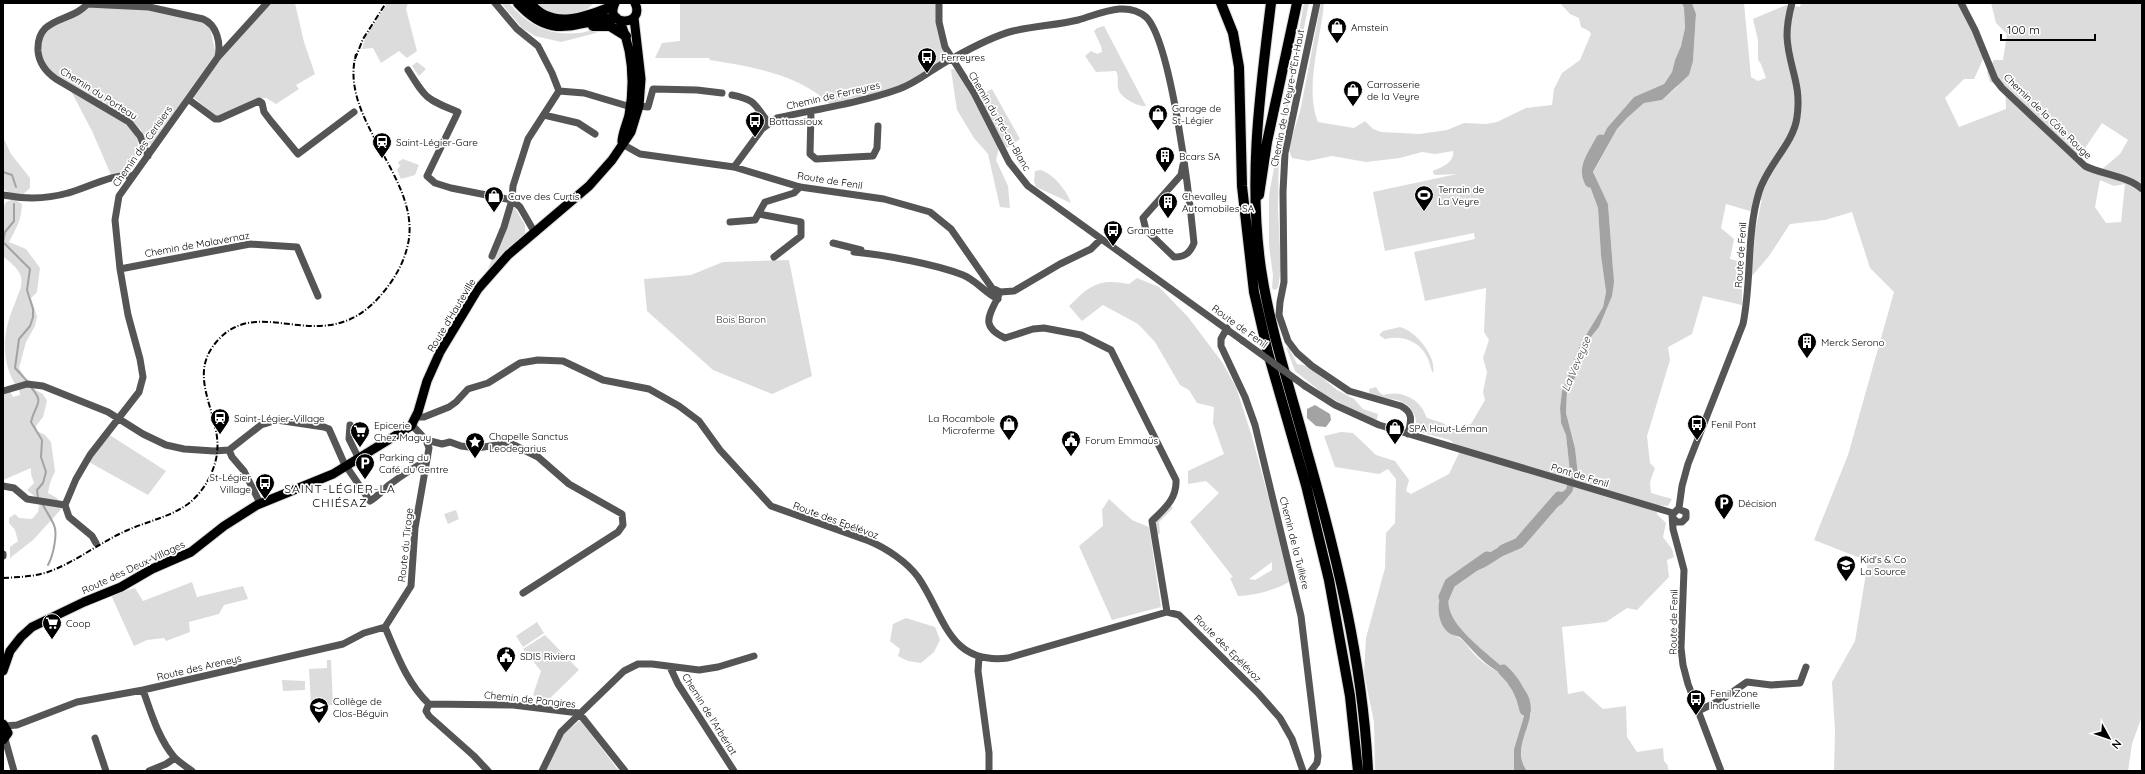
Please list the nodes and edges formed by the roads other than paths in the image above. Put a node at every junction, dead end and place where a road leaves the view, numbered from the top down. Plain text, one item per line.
1 (87, 3) edge
2 (267, 3) edge
3 (495, 3) edge
4 (518, 3) edge
5 (530, 3) edge
6 (600, 3) edge
7 (635, 3) edge
8 (939, 3) edge
9 (1221, 3) edge
10 (1264, 3) edge
11 (1271, 3) edge
12 (1297, 3) edge
13 (1317, 3) edge
14 (1792, 3) edge
15 (1961, 3) edge
16 (614, 4) edge
17 (634, 18) junction
18 (618, 19) junction
19 (580, 21) junction
20 (626, 36) junction
21 (218, 57) junction
22 (952, 58) junction
23 (408, 70) dead end
24 (558, 91) junction
25 (722, 93) dead end
26 (732, 95) dead end
27 (188, 98) junction
28 (635, 106) junction
29 (354, 112) dead end
30 (811, 112) junction
31 (544, 115) junction
32 (769, 123) junction
33 (878, 126) dead end
34 (595, 134) dead end
35 (622, 144) junction
36 (148, 156) junction
37 (1184, 165) junction
38 (734, 167) junction
39 (133, 176) junction
40 (800, 187) junction
41 (2142, 189) edge
42 (3, 195) edge
43 (512, 200) junction
44 (759, 214) junction
45 (730, 222) dead end
46 (1245, 222) junction
47 (1257, 229) junction
48 (535, 233) junction
49 (1101, 239) junction
50 (833, 243) dead end
51 (854, 252) dead end
52 (873, 254) junction
53 (492, 256) dead end
54 (774, 257) dead end
55 (120, 269) junction
56 (318, 296) dead end
57 (999, 296) junction
58 (1227, 328) junction
59 (3, 391) edge
60 (120, 418) junction
61 (414, 421) junction
62 (350, 425) dead end
63 (1408, 434) junction
64 (426, 440) junction
65 (229, 450) junction
66 (358, 457) junction
67 (1482, 457) joint
68 (426, 461) junction
69 (346, 465) junction
70 (3, 486) edge
71 (260, 503) junction
72 (65, 505) junction
73 (1679, 508) junction
74 (1673, 516) junction
75 (1682, 522) junction
76 (1677, 540) junction
77 (96, 543) dead end
78 (523, 593) dead end
79 (1167, 612) junction
80 (385, 627) junction
81 (6, 653) edge
82 (754, 656) dead end
83 (979, 658) junction
84 (670, 667) junction
85 (1806, 667) dead end
86 (3, 671) edge
87 (143, 690) junction
88 (429, 704) junction
89 (1698, 711) junction
90 (579, 713) junction
91 (5, 733) edge
92 (95, 738) dead end
93 (175, 758) junction
94 (14, 771) edge
95 (106, 771) edge
96 (149, 771) edge
97 (192, 771) edge
98 (488, 771) edge
99 (542, 771) edge
100 (625, 771) edge
101 (734, 771) edge
102 (989, 771) edge
103 (1303, 771) edge
104 (1311, 771) edge
105 (1358, 771) edge
106 (1368, 771) edge
107 (1721, 771) edge

1 - 21 street, Chemin du Porteau
1 - 36 street, Chemin du Porteau
2 - 21 street, Chemin des Cerisiers
3 - 24 street
4 - 19 highway
5 - 19 highway
6 - 19 highway
7 - 17 main road
8 - 22 street, Chemin du Pré-au-Blanc
9 - 46 highway
10 - 46 highway
11 - 47 highway
12 - 47 highway
13 - 63 street, Chemin de la Veyre-d'En-Haut
14 - 73 street, Route de Fenil
15 - 41 street, Chemin de la Côte Rouge
16 - 18 main road
16 - 19 highway
17 - 18 main road
17 - 28 main road
18 - 19 highway
18 - 20 main road
19 - 20 highway
20 - 28 main road
21 - 27 street, Chemin des Cerisiers
22 - 30 street, Chemin de Ferreyres
22 - 37 street, Chemin de Ferreyres
22 - 49 street, Chemin du Pré-au-Blanc
23 - 43 street
24 - 28 street
24 - 31 street
25 - 28 street
26 - 32 street
27 - 29 street
27 - 36 street, Chemin des Cerisiers
28 - 35 main road
30 - 32 street, Chemin de Ferreyres
30 - 33 street
31 - 34 street
31 - 43 street
32 - 38 street, Chemin de Ferreyres
35 - 38 street, Route de Fenil
35 - 48 main road, Route d'Hauteville
36 - 39 street, Chemin des Cerisiers
37 - 37 street, Chemin de Ferreyres
38 - 40 street, Route de Fenil
39 - 42 street
39 - 55 street, Chemin des Cerisiers
40 - 44 street
40 - 57 street, Route de Fenil
43 - 48 street
43 - 53 street
44 - 45 street
44 - 54 street
46 - 105 highway
47 - 106 highway
48 - 61 main road, Route d'Hauteville
49 - 57 street
49 - 58 street, Route de Fenil
50 - 52 street
51 - 52 street
52 - 57 street
55 - 56 street, Chemin de Malavernaz
55 - 60 street, Chemin des Cerisiers
57 - 79 street
58 - 63 street, Route de Fenil, bridge
58 - 104 street, Chemin de la Tuilière
59 - 60 street
60 - 65 street
60 - 72 street, Chemin des Cerisiers
61 - 64 street
61 - 66 main road, Route des Deux-Villages
61 - 83 street, Route des Epélévoz
62 - 66 street
63 - 67 street, Route de Fenil
64 - 68 street, Route du Tirage
64 - 78 street
65 - 69 street
65 - 71 street
66 - 69 main road, Route des Deux-Villages
67 - 74 street, Pont de Fenil
68 - 69 street
68 - 80 street, Route du Tirage
69 - 71 main road, Route des Deux-Villages
70 - 72 street
71 - 81 main road, Route des Deux-Villages
72 - 77 street
73 - 74 street
73 - 75 street
74 - 75 street
74 - 76 street, Route de Fenil
75 - 76 street, Route de Fenil
76 - 89 street, Route de Fenil
79 - 83 street, Route des Epélévoz
79 - 103 street, Route des Epélévoz
80 - 87 street, Route des Areneys
80 - 88 street
81 - 86 main road, Route des Deux-Villages
82 - 84 street, Chemin de l'Arbériat
83 - 102 street
84 - 90 street, Chemin de l'Arbériat
84 - 101 street, Chemin de l'Arbériat
85 - 89 street
87 - 91 street, Route des Areneys
87 - 93 street
88 - 90 street, Chemin de Pangires
88 - 98 street
89 - 107 street, Route de Fenil
90 - 99 street, Chemin de l'Arbériat
90 - 100 street, Chemin de Pangires
91 - 94 street
92 - 95 street
93 - 96 street
93 - 97 street

